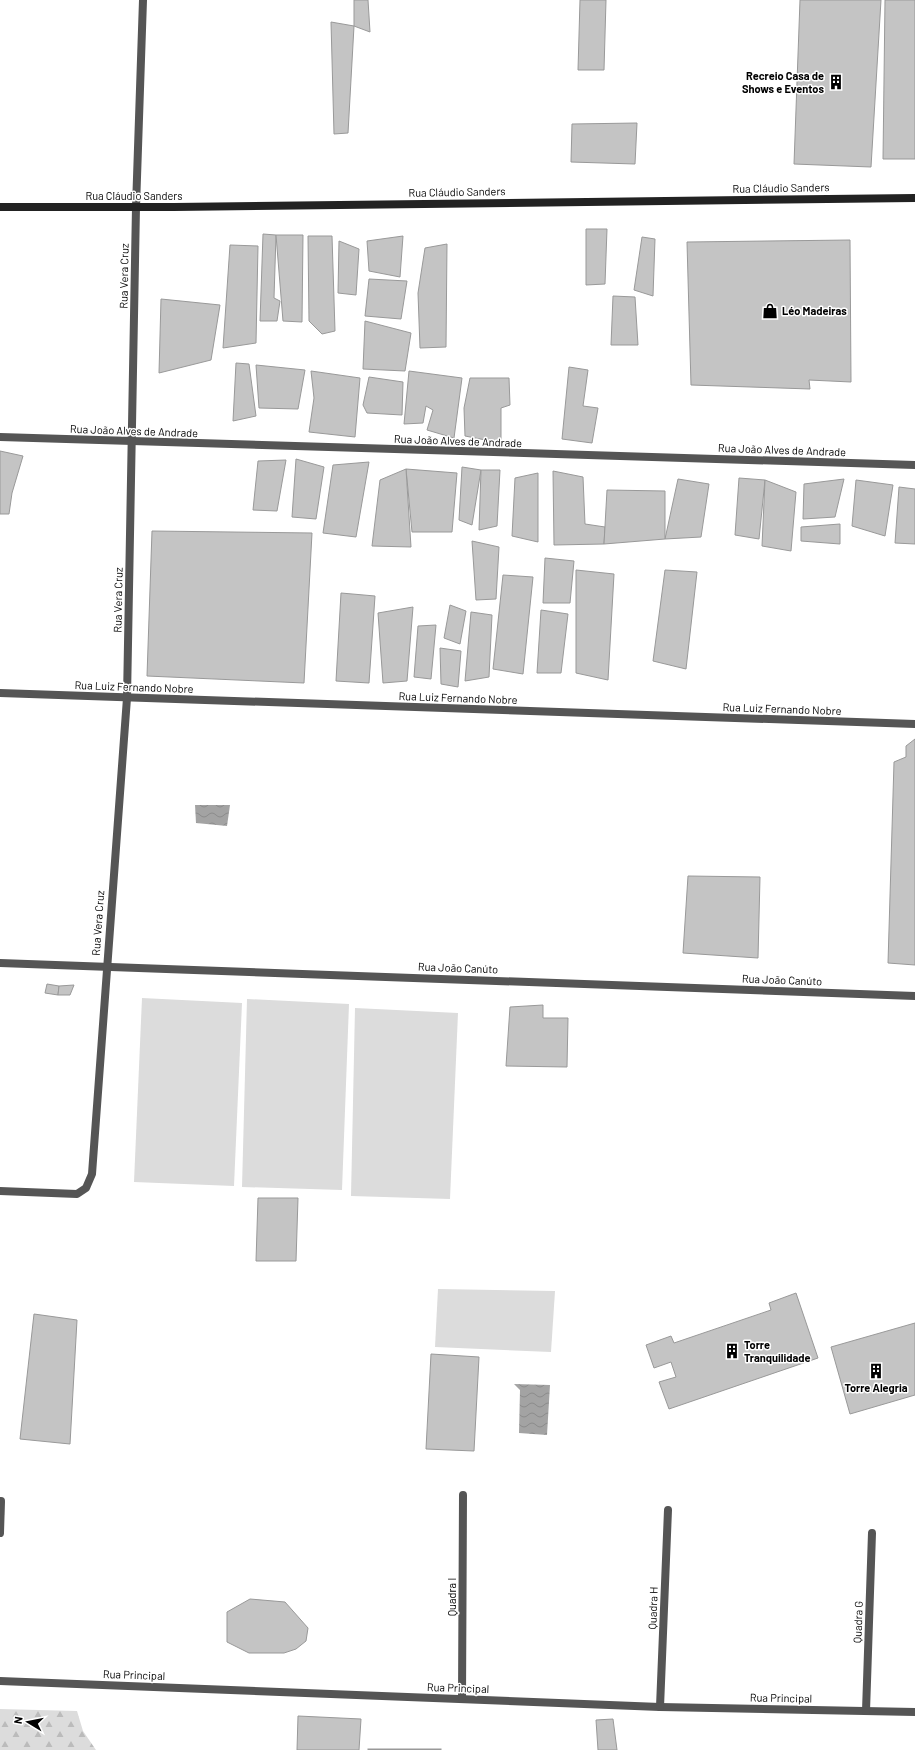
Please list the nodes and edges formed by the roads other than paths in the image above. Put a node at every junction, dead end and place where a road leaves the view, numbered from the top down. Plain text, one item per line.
1 (143, 0) edge
2 (915, 198) edge
3 (0, 206) edge
4 (136, 207) junction
5 (0, 437) edge
6 (132, 442) junction
7 (915, 465) edge
8 (0, 693) edge
9 (127, 698) junction
10 (915, 724) edge
11 (0, 963) edge
12 (106, 967) junction
13 (915, 996) edge
14 (0, 1191) edge
15 (464, 1495) dead end
16 (1, 1500) dead end
17 (668, 1510) dead end
18 (0, 1533) edge
19 (872, 1533) dead end
20 (0, 1681) edge
21 (462, 1699) junction
22 (660, 1707) junction
23 (866, 1711) junction
24 (915, 1712) edge

1 - 4 street, Rua Vera Cruz
2 - 4 main road, Rua Cláudio Sanders
3 - 4 main road, Rua Cláudio Sanders
4 - 6 street, Rua Vera Cruz
5 - 6 street, Rua João Alves de Andrade
6 - 7 street, Rua João Alves de Andrade
6 - 9 street, Rua Vera Cruz
8 - 9 street, Rua Luiz Fernando Nobre
9 - 10 street, Rua Luiz Fernando Nobre
9 - 12 street, Rua Vera Cruz
11 - 12 street, Rua João Canúto
12 - 13 street, Rua João Canúto
12 - 14 street, Rua Vera Cruz
15 - 21 street, Quadra I
16 - 18 street
17 - 22 street, Quadra H
19 - 23 street, Quadra G
20 - 21 street, Rua Principal
21 - 22 street, Rua Principal
22 - 23 street, Rua Principal
23 - 24 street, Rua Principal

